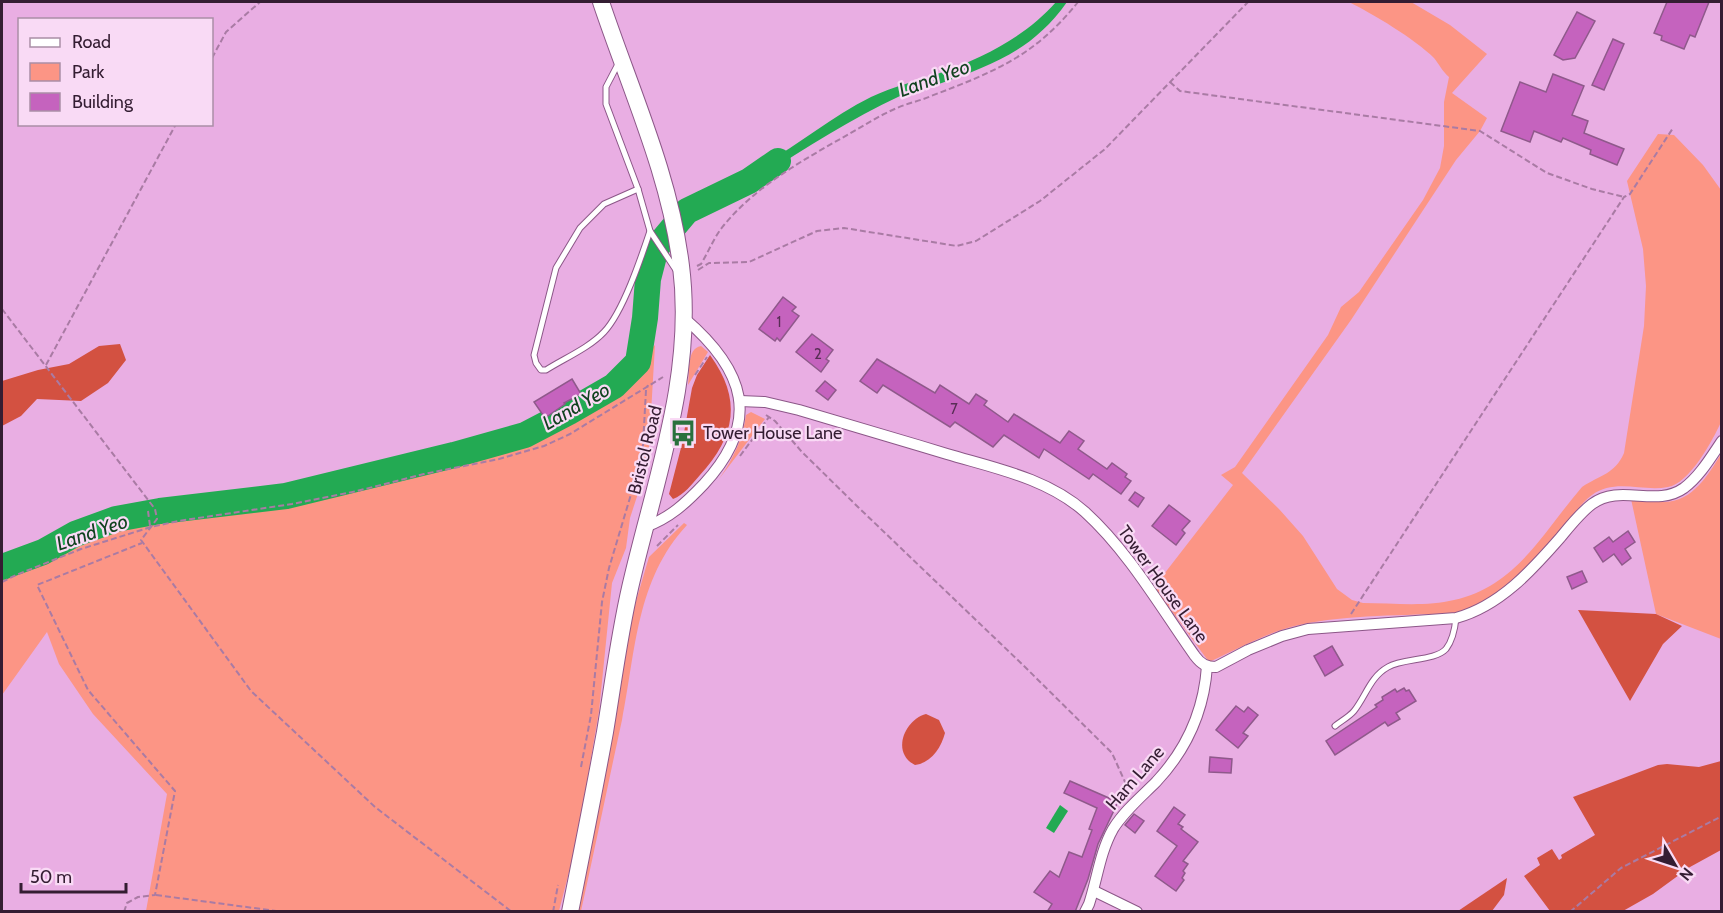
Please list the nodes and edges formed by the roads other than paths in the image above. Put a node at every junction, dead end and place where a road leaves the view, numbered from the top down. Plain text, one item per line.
1 (601, 2) edge
2 (621, 60) junction
3 (638, 189) junction
4 (650, 231) junction
5 (682, 272) junction
6 (684, 318) junction
7 (740, 401) junction
8 (1722, 441) edge
9 (645, 527) junction
10 (1456, 618) junction
11 (1207, 666) junction
12 (1335, 726) dead end
13 (1094, 891) junction
14 (570, 912) edge
15 (1085, 912) edge
16 (1137, 912) edge

1 - 2 main road, Bristol Road
2 - 3 lane
2 - 5 main road, Bristol Road
3 - 4 lane
3 - 4 lane
4 - 5 lane
5 - 6 main road, Bristol Road
6 - 7 street
6 - 9 main road, Bristol Road
7 - 9 street
7 - 11 street, Tower House Lane
8 - 10 street, Tower House Lane
9 - 14 main road, Bristol Road
10 - 11 street, Tower House Lane
10 - 12 lane
11 - 13 street, Ham Lane
13 - 15 street, Ham Lane
13 - 16 street

